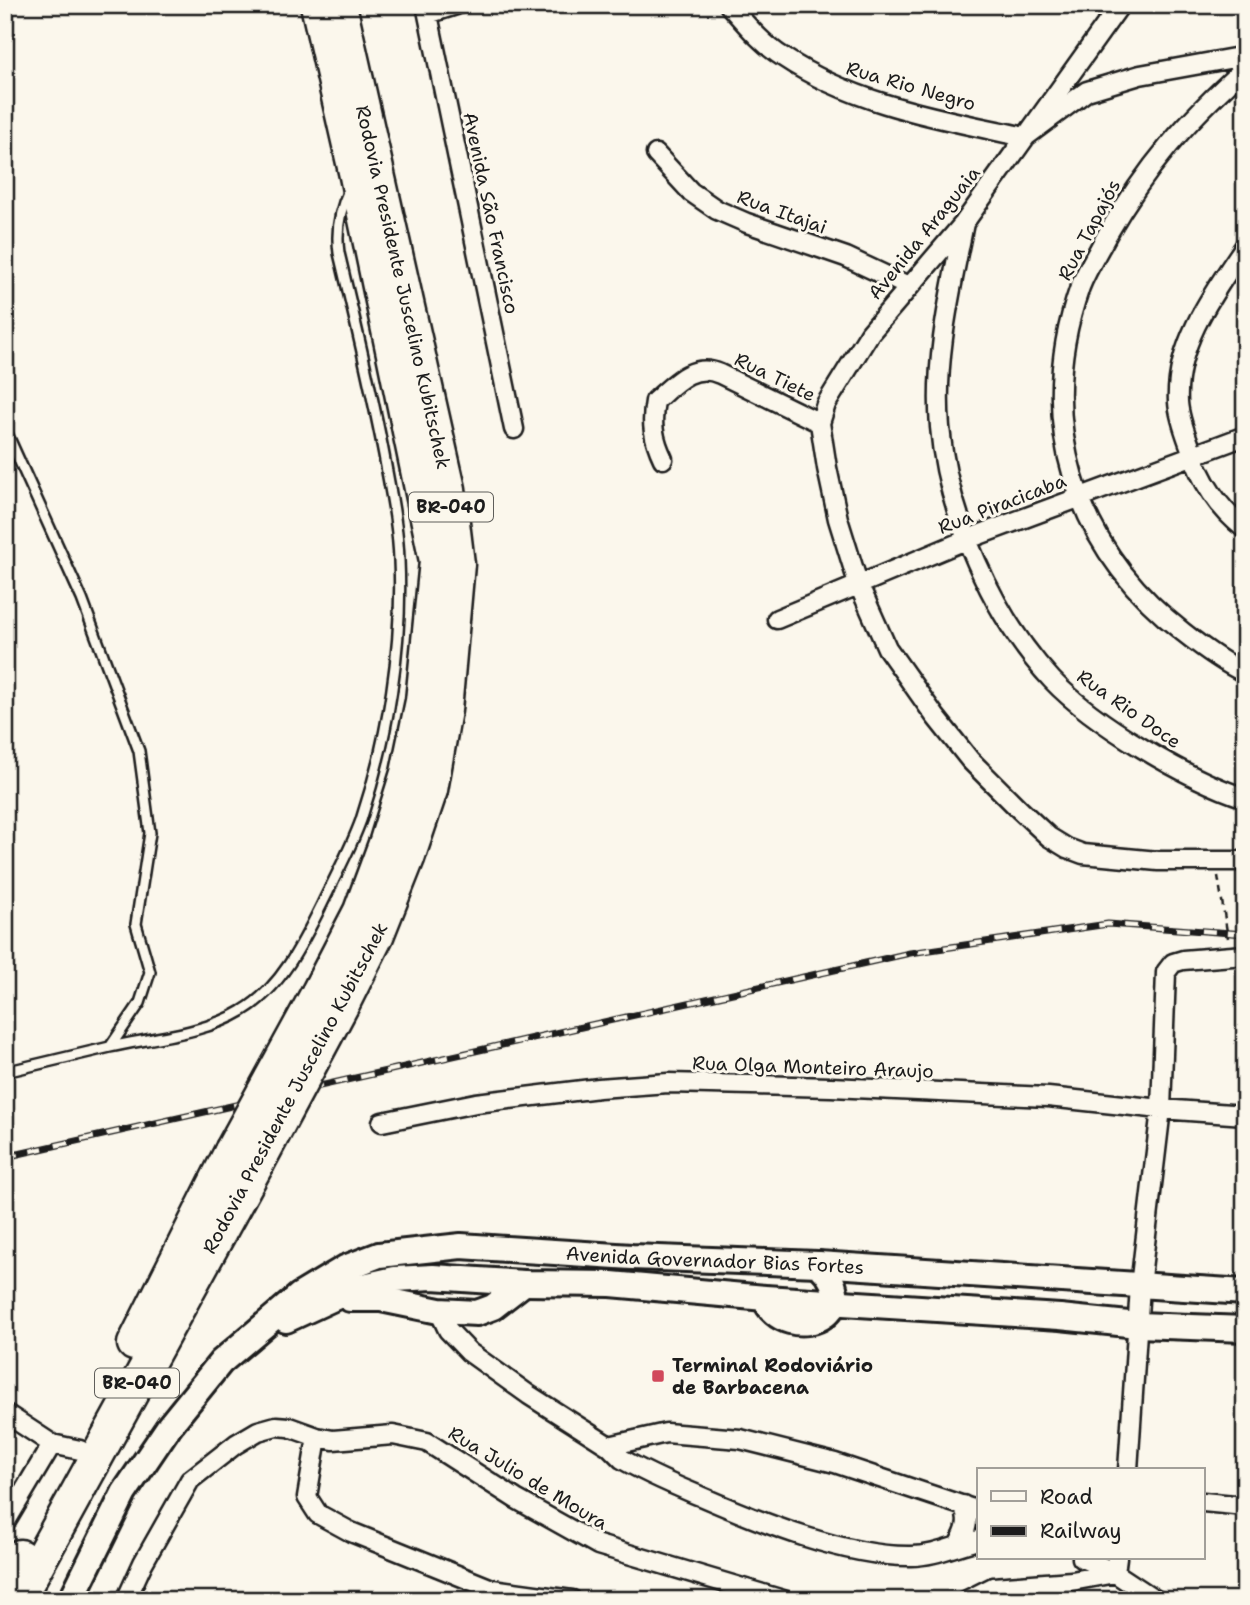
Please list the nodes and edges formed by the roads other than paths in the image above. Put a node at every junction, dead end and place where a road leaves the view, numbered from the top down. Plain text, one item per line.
1 (317, 5) edge
2 (340, 5) edge
3 (456, 5) edge
4 (729, 5) edge
5 (1119, 5) edge
6 (427, 10) edge
7 (1245, 56) edge
8 (1245, 68) edge
9 (1025, 137) junction
10 (656, 155) dead end
11 (356, 176) junction
12 (964, 223) junction
13 (1245, 246) edge
14 (908, 286) junction
15 (821, 423) junction
16 (5, 429) edge
17 (514, 429) dead end
18 (1245, 436) edge
19 (1193, 456) junction
20 (663, 459) dead end
21 (1078, 497) junction
22 (1245, 529) edge
23 (968, 539) junction
24 (858, 583) junction
25 (777, 619) dead end
26 (1245, 673) edge
27 (1245, 798) edge
28 (1245, 861) edge
29 (1245, 955) edge
30 (330, 998) junction
31 (110, 1047) junction
32 (5, 1072) edge
33 (1161, 1109) junction
34 (1245, 1115) edge
35 (382, 1122) dead end
36 (244, 1158) junction
37 (461, 1246) junction
38 (818, 1265) junction
39 (433, 1277) junction
40 (524, 1283) junction
41 (1140, 1286) junction
42 (1245, 1292) edge
43 (328, 1299) junction
44 (836, 1303) junction
45 (439, 1311) junction
46 (1138, 1325) junction
47 (1245, 1329) edge
48 (221, 1362) junction
49 (5, 1413) edge
50 (317, 1437) junction
51 (609, 1446) junction
52 (66, 1447) junction
53 (1128, 1468) edge
54 (1204, 1502) edge
55 (1245, 1506) edge
56 (971, 1508) edge
57 (5, 1523) edge
58 (977, 1540) edge
59 (958, 1545) junction
60 (1092, 1560) edge
61 (1116, 1565) edge
62 (13, 1566) edge
63 (5, 1583) edge
64 (491, 1594) edge
65 (18, 1600) edge
66 (71, 1600) edge
67 (126, 1600) edge
68 (572, 1600) edge
69 (783, 1600) edge
70 (967, 1600) edge
71 (1156, 1600) edge

1 - 11 highway, Rodovia Presidente Juscelino Kubitschek / BR-040
2 - 30 highway, Rodovia Presidente Juscelino Kubitschek / BR-040
3 - 6 street
4 - 9 street, Rua Rio Negro
5 - 9 street, Avenida Araguaia
6 - 17 street, Avenida São Francisco
7 - 9 street
8 - 21 street, Rua Tapajós
9 - 12 street, Avenida Araguaia
10 - 14 street, Rua Itajai
11 - 30 highway, Rodovia Presidente Juscelino Kubitschek / BR-040
11 - 31 lane
12 - 14 street, Avenida Araguaia
12 - 23 street, Rua Rio Doce
13 - 19 street
14 - 15 street, Avenida Araguaia
15 - 20 street, Rua Tiete
15 - 24 street
16 - 31 lane
18 - 19 street, Rua Piracicaba
19 - 21 street, Rua Piracicaba
19 - 22 street
21 - 23 street, Rua Piracicaba
21 - 26 street, Rua Tapajós
23 - 24 street, Rua Piracicaba
23 - 27 street, Rua Rio Doce
24 - 25 street, Rua Piracicaba
24 - 28 street
29 - 33 street
30 - 36 highway, Rodovia Presidente Juscelino Kubitschek / BR-040, bridge
31 - 32 lane
33 - 34 street, Rua Olga Monteiro Araujo
33 - 35 street, Rua Olga Monteiro Araujo
33 - 41 street
36 - 52 highway, Rodovia Presidente Juscelino Kubitschek / BR-040
36 - 65 highway, Rodovia Presidente Juscelino Kubitschek / BR-040
37 - 38 main road, Avenida Governador Bias Fortes
37 - 39 main road
37 - 48 main road, Avenida Governador Bias Fortes
38 - 41 main road, Avenida Governador Bias Fortes
38 - 44 main road
39 - 40 main road, Avenida Governador Bias Fortes
39 - 43 main road, Avenida Governador Bias Fortes
39 - 45 main road
40 - 44 main road, Avenida Governador Bias Fortes
40 - 45 main road
41 - 42 main road, Avenida Governador Bias Fortes
41 - 46 street
43 - 45 main road
43 - 48 main road, Avenida Governador Bias Fortes
44 - 46 main road, Avenida Governador Bias Fortes
45 - 51 street
46 - 47 main road, Avenida Governador Bias Fortes
46 - 53 street
48 - 66 main road, Avenida Governador Bias Fortes
49 - 52 street
50 - 64 street
50 - 67 street, Rua Julio de Moura
50 - 69 street, Rua Julio de Moura
51 - 56 street
51 - 59 street
52 - 57 street
52 - 62 highway, Rodovia Presidente Juscelino Kubitschek / BR-040
54 - 55 street
56 - 59 street
58 - 59 street
60 - 61 street
61 - 70 street
61 - 71 street
62 - 63 highway, Rodovia Presidente Juscelino Kubitschek / BR-040
64 - 68 street

